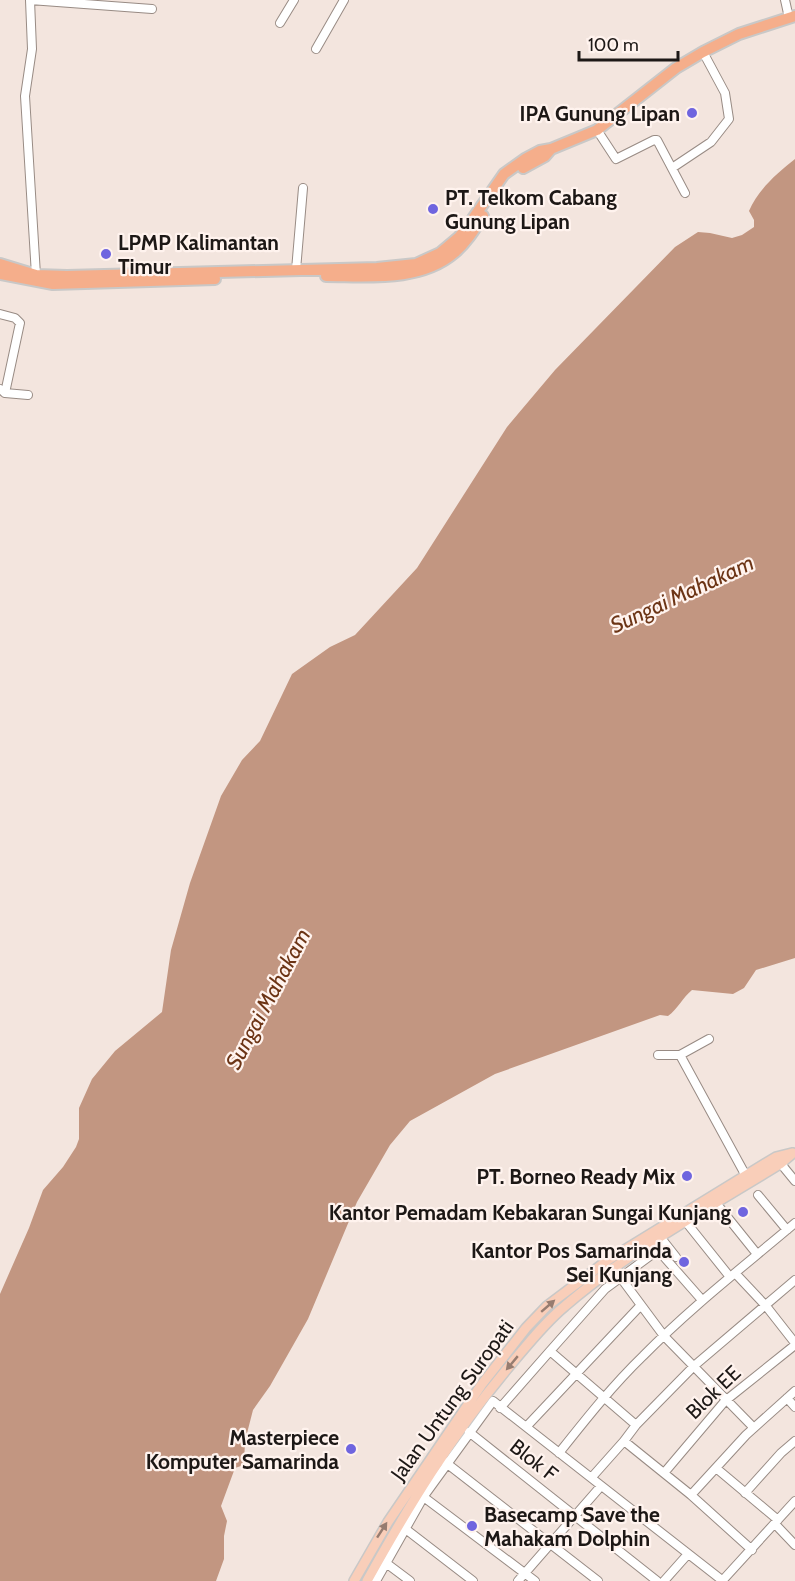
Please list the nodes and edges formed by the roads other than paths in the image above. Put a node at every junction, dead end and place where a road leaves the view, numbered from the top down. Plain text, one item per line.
1 (30, 0) edge
2 (294, 0) edge
3 (344, 0) edge
4 (785, 0) edge
5 (152, 9) dead end
6 (792, 17) edge
7 (280, 23) dead end
8 (316, 49) dead end
9 (703, 52) junction
10 (597, 130) junction
11 (551, 150) junction
12 (672, 168) junction
13 (303, 188) dead end
14 (685, 193) dead end
15 (0, 268) edge
16 (296, 270) junction
17 (36, 274) junction
18 (230, 274) junction
19 (0, 314) edge
20 (2, 391) edge
21 (27, 396) dead end
22 (709, 1039) dead end
23 (658, 1055) dead end
24 (680, 1055) junction
25 (793, 1152) edge
26 (778, 1161) junction
27 (746, 1176) junction
28 (795, 1181) edge
29 (758, 1196) dead end
30 (716, 1203) junction
31 (686, 1222) junction
32 (795, 1223) edge
33 (787, 1230) junction
34 (661, 1238) junction
35 (757, 1254) junction
36 (676, 1257) dead end
37 (610, 1264) junction
38 (733, 1275) junction
39 (620, 1276) junction
40 (795, 1280) edge
41 (702, 1300) junction
42 (641, 1305) junction
43 (766, 1306) junction
44 (664, 1336) junction
45 (795, 1344) edge
46 (550, 1350) junction
47 (694, 1366) junction
48 (577, 1374) junction
49 (795, 1391) edge
50 (603, 1397) junction
51 (489, 1398) junction
52 (787, 1398) junction
53 (725, 1401) junction
54 (795, 1407) edge
55 (500, 1408) junction
56 (636, 1425) junction
57 (527, 1426) junction
58 (754, 1428) junction
59 (469, 1432) junction
60 (624, 1441) junction
61 (795, 1441) edge
62 (559, 1453) junction
63 (444, 1461) junction
64 (716, 1468) junction
65 (664, 1473) junction
66 (592, 1477) junction
67 (601, 1486) junction
68 (745, 1493) junction
69 (421, 1494) junction
70 (691, 1495) junction
71 (795, 1501) edge
72 (577, 1516) junction
73 (776, 1522) junction
74 (402, 1526) junction
75 (551, 1543) junction
76 (795, 1545) edge
77 (752, 1550) junction
78 (688, 1554) junction
79 (386, 1563) junction
80 (525, 1573) junction
81 (354, 1581) edge
82 (367, 1581) edge
83 (376, 1581) edge
84 (410, 1581) edge
85 (472, 1581) edge
86 (518, 1581) edge
87 (535, 1581) edge
88 (598, 1581) edge
89 (657, 1581) edge
90 (664, 1581) edge
91 (722, 1581) edge

1 - 5 street
1 - 17 street
2 - 7 street
3 - 8 street
4 - 6 street
6 - 9 highway
9 - 10 highway
9 - 12 street
10 - 11 highway
10 - 12 street
11 - 16 highway
11 - 18 highway
12 - 14 street
13 - 16 street
15 - 17 highway
15 - 18 highway
16 - 18 highway
17 - 18 highway
19 - 20 street
20 - 21 street
22 - 24 street
23 - 24 street
24 - 27 street
25 - 26 main road, Jalan Untung Suropati
26 - 27 main road, Jalan Untung Suropati
26 - 28 street
26 - 30 main road, Jalan Untung Suropati
27 - 37 main road, Jalan Untung Suropati
29 - 33 street
30 - 31 main road, Jalan Untung Suropati
30 - 35 street
31 - 34 main road, Jalan Untung Suropati
31 - 38 street
32 - 33 street
33 - 35 street
34 - 36 street
34 - 37 main road, Jalan Untung Suropati
35 - 38 street
37 - 39 street
37 -> 51 main road, Jalan Untung Suropati
81 -> 37 main road, Jalan Untung Suropati
38 - 41 street
38 - 43 street
39 - 41 street
39 - 42 street
39 - 46 street
40 - 43 street
41 - 44 street
42 - 44 street
42 - 48 street
43 - 45 street
43 - 47 street
44 - 47 street
44 - 50 street
45 - 53 street, Blok EE
46 - 48 street
46 - 55 street
47 - 53 street
47 - 56 street
48 - 50 street
48 - 57 street
49 - 52 street
50 - 56 street
50 - 62 street
51 - 55 street
51 - 59 street
51 - 63 main road, Jalan Untung Suropati
52 - 54 street
52 - 58 street
53 - 58 street
53 - 65 street, Blok EE
55 - 57 street
56 - 60 street
57 - 62 street
58 - 64 street
59 - 63 street
59 - 72 street, Blok F
60 - 65 street
60 - 66 street
61 - 68 street
62 - 66 street
63 - 69 main road, Jalan Untung Suropati
63 - 75 street
64 - 68 street
64 - 70 street
65 - 70 street
66 - 67 street
67 - 72 street
67 - 78 street
68 - 73 street
69 - 74 main road, Jalan Untung Suropati
69 - 80 street
70 - 77 street
71 - 73 street
72 - 75 street
72 - 89 street, Blok F
73 - 76 street
73 - 77 street
74 - 79 street
74 - 82 main road, Jalan Untung Suropati
74 - 85 street
75 - 80 street
75 - 88 street
77 - 91 street
78 - 90 street
78 - 91 street
79 - 83 street
79 - 84 street
80 - 86 street
80 - 87 street

